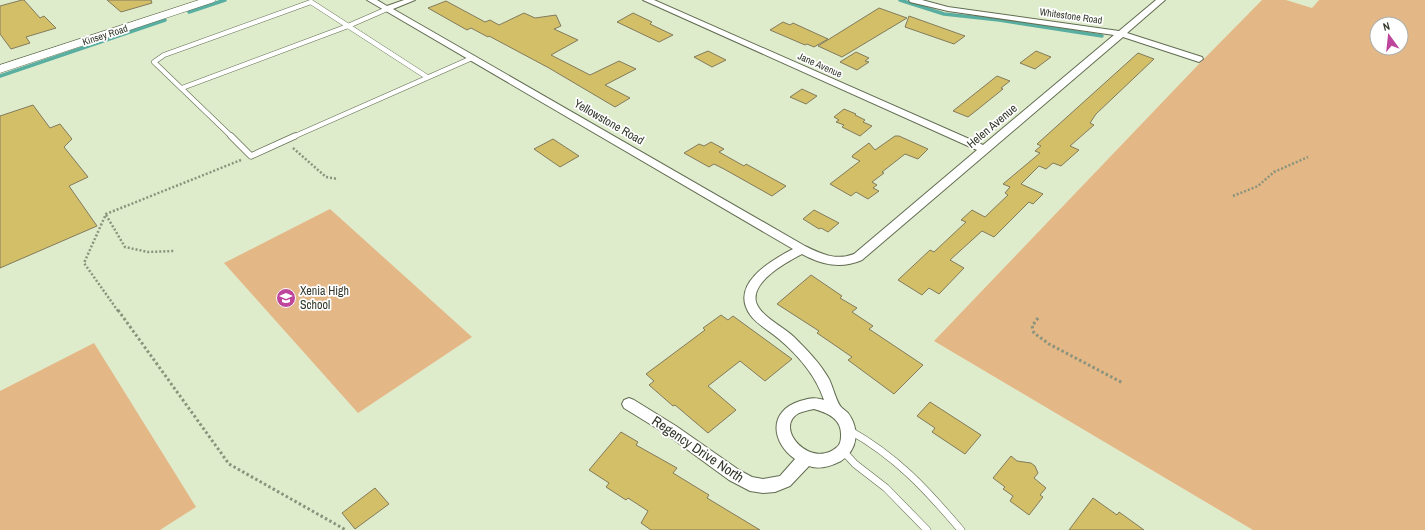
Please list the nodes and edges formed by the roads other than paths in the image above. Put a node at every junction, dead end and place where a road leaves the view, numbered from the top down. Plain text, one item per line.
1 (210, 0) edge
2 (371, 0) edge
3 (411, 0) edge
4 (647, 0) edge
5 (913, 0) edge
6 (1161, 0) edge
7 (387, 9) junction
8 (348, 26) junction
9 (1122, 34) junction
10 (472, 58) junction
11 (1199, 59) dead end
12 (0, 69) edge
13 (427, 77) junction
14 (182, 88) junction
15 (985, 150) junction
16 (802, 250) junction
17 (836, 262) joint
18 (629, 404) dead end
19 (835, 410) junction
20 (849, 430) junction
21 (842, 451) junction
22 (806, 458) junction
23 (926, 530) edge
24 (961, 530) edge

1 - 12 street, Kinsey Road
2 - 7 street, Yellowstone Road
3 - 7 street
4 - 15 street, Jane Avenue
5 - 9 street, Whitestone Road
6 - 9 street, Helen Avenue
7 - 8 lane
7 - 10 street, Yellowstone Road
8 - 13 lane
8 - 14 lane
8 - 14 lane
9 - 11 street, Whitestone Road
9 - 15 street, Helen Avenue
10 - 13 lane
10 - 16 street, Yellowstone Road
13 - 14 lane
15 - 17 street, Helen Avenue
16 - 17 street, Yellowstone Road
16 - 19 street
18 - 22 street, Regency Drive North
19 - 20 street
19 - 22 street
20 - 21 street
20 - 24 lane
21 - 22 street
21 - 23 lane

